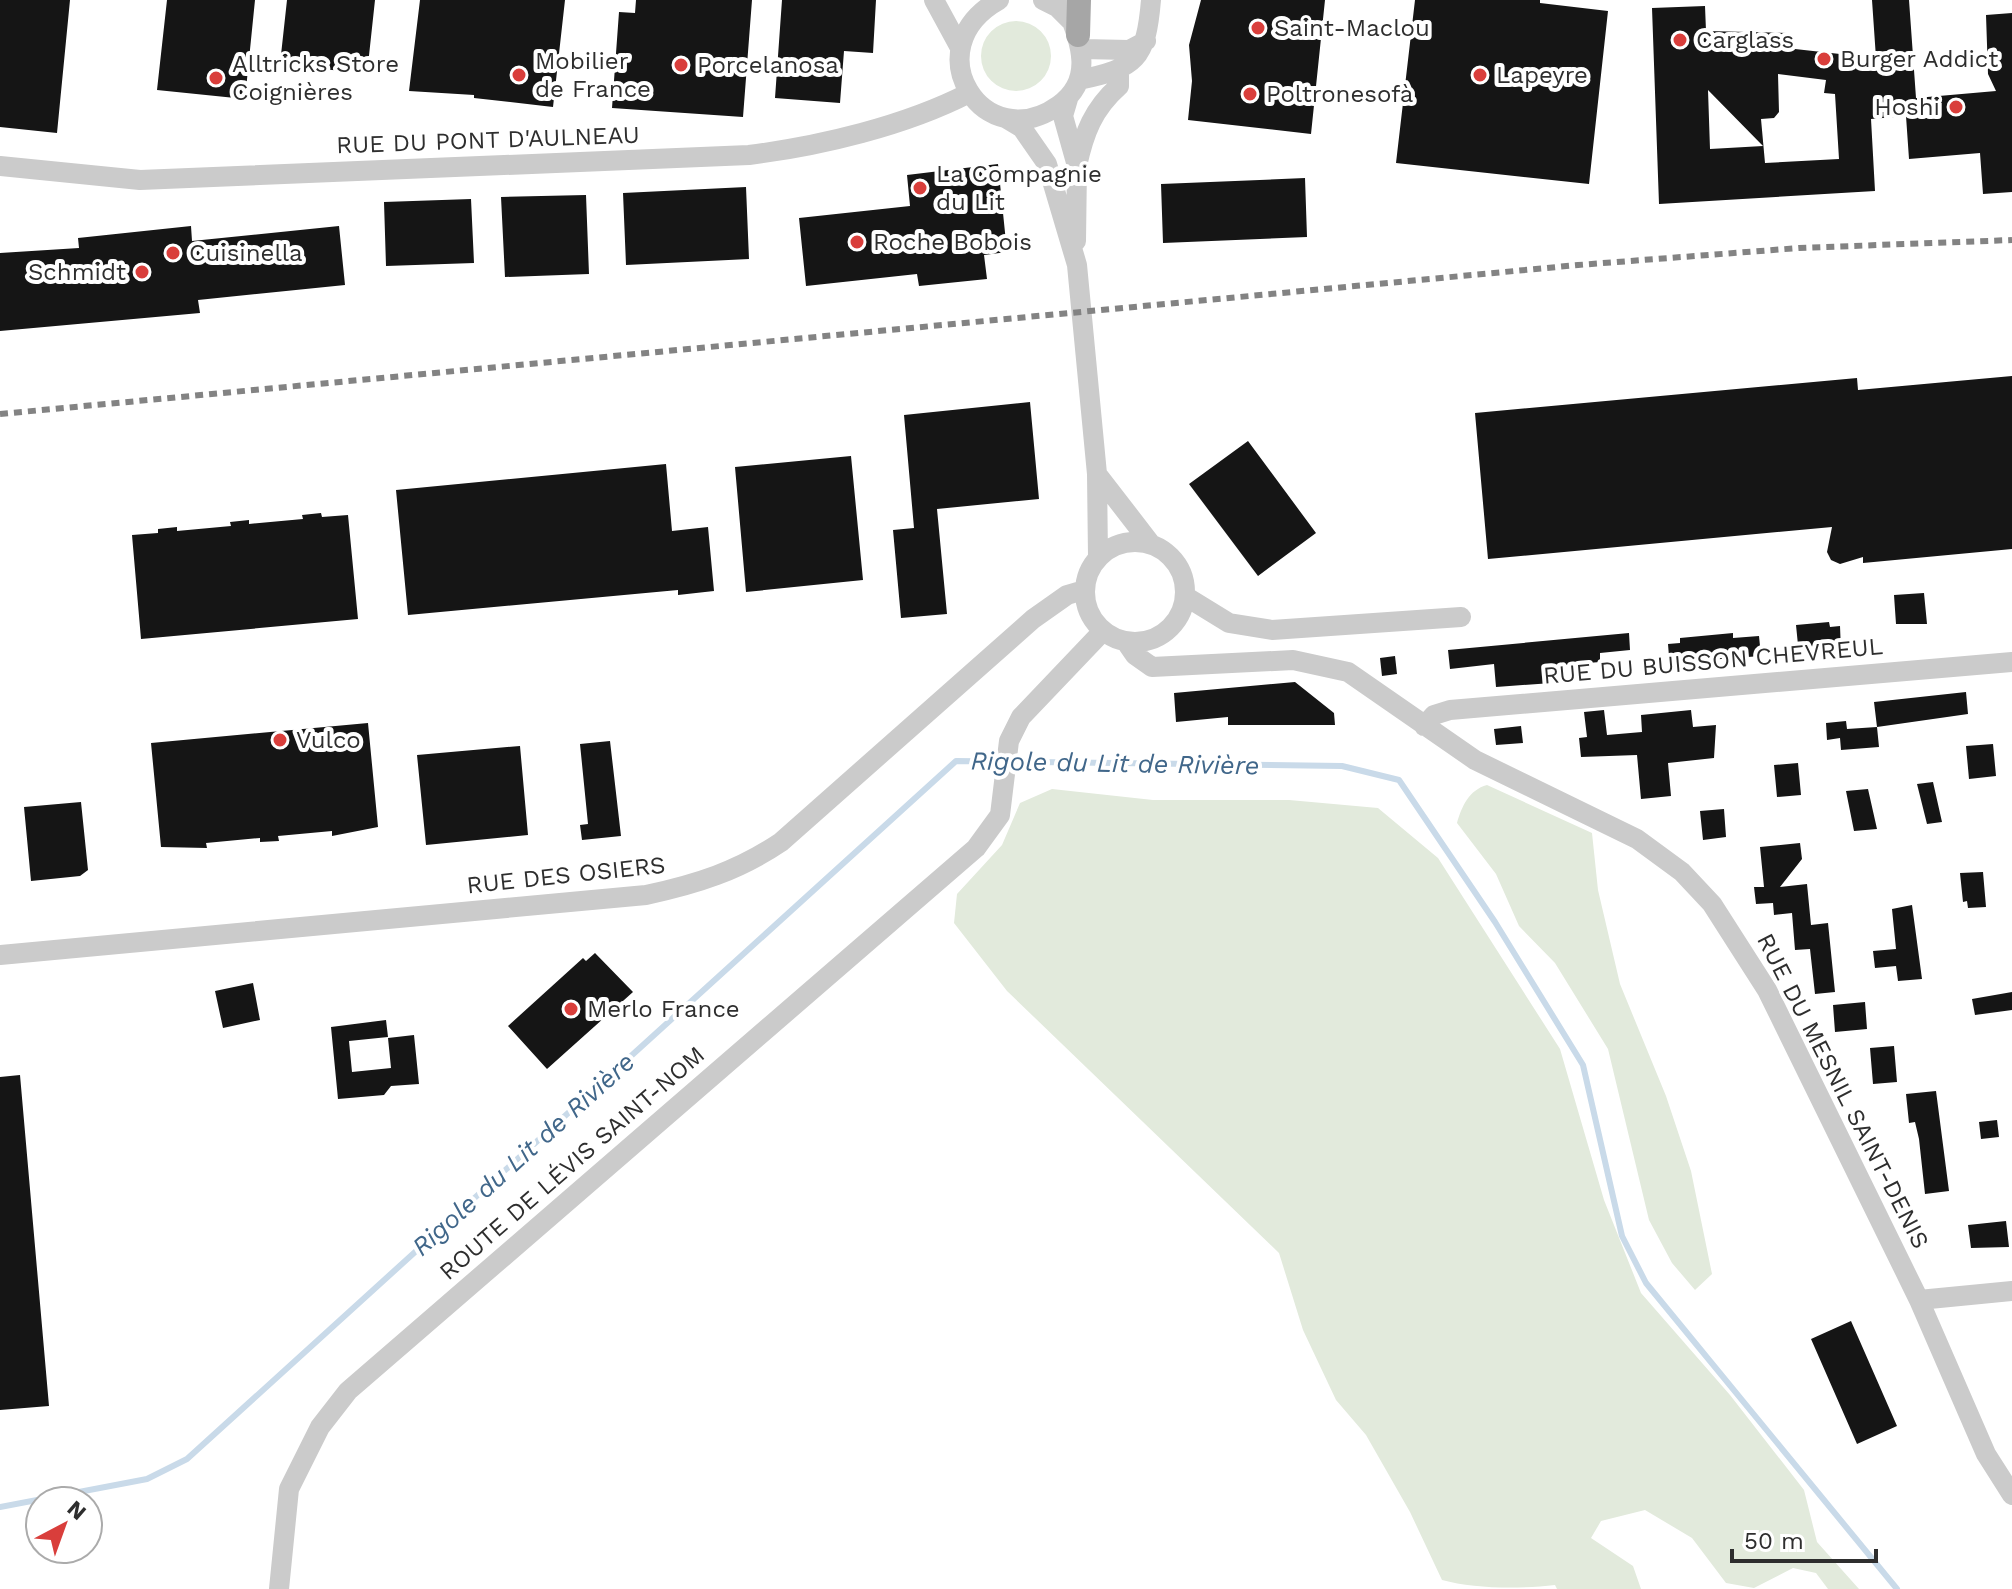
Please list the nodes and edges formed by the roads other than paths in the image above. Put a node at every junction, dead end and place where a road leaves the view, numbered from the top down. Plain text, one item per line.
1 (934, 0) edge
2 (999, 0) edge
3 (1043, 0) edge
4 (1064, 0) edge
5 (1151, 0) edge
6 (1078, 27) edge
7 (1146, 41) junction
8 (959, 46) junction
9 (1119, 72) junction
10 (1079, 80) junction
11 (969, 93) junction
12 (1068, 99) junction
13 (1007, 119) junction
14 (0, 166) edge
15 (1077, 166) junction
16 (1077, 265) junction
17 (1097, 474) junction
18 (1151, 544) junction
19 (1098, 557) junction
20 (1084, 590) junction
21 (1185, 596) junction
22 (1461, 617) dead end
23 (1103, 631) junction
24 (1162, 634) junction
25 (1126, 642) junction
26 (2012, 662) edge
27 (1188, 666) junction
28 (1424, 726) junction
29 (0, 955) edge
30 (2012, 1291) edge
31 (1919, 1300) junction
32 (2012, 1495) edge
33 (279, 1589) edge

1 - 8 street
2 - 8 street
3 - 6 street
4 - 6 street
5 - 7 street
6 - 7 street
6 - 10 street
7 - 9 street
8 - 11 street
9 - 10 street
9 - 15 street
10 - 12 street
11 - 13 street
11 - 14 street, RUE DU PONT D'AULNEAU
12 - 13 street
12 - 15 street
13 - 16 street
15 - 16 street
16 - 17 street
17 - 18 street
17 - 19 street
18 - 19 street
18 - 21 street
19 - 20 street
20 - 23 street
20 - 29 street, RUE DES OSIERS
21 - 22 street
21 - 24 street
23 - 25 street
23 - 33 street, ROUTE DE LÉVIS SAINT-NOM
24 - 25 street
24 - 27 street
25 - 27 street, RUE DU MESNIL SAINT-DENIS
26 - 28 street, RUE DU BUISSON CHEVREUL
27 - 28 street, RUE DU MESNIL SAINT-DENIS
28 - 31 street, RUE DU MESNIL SAINT-DENIS
30 - 31 street
31 - 32 street, RUE DU MESNIL SAINT-DENIS

